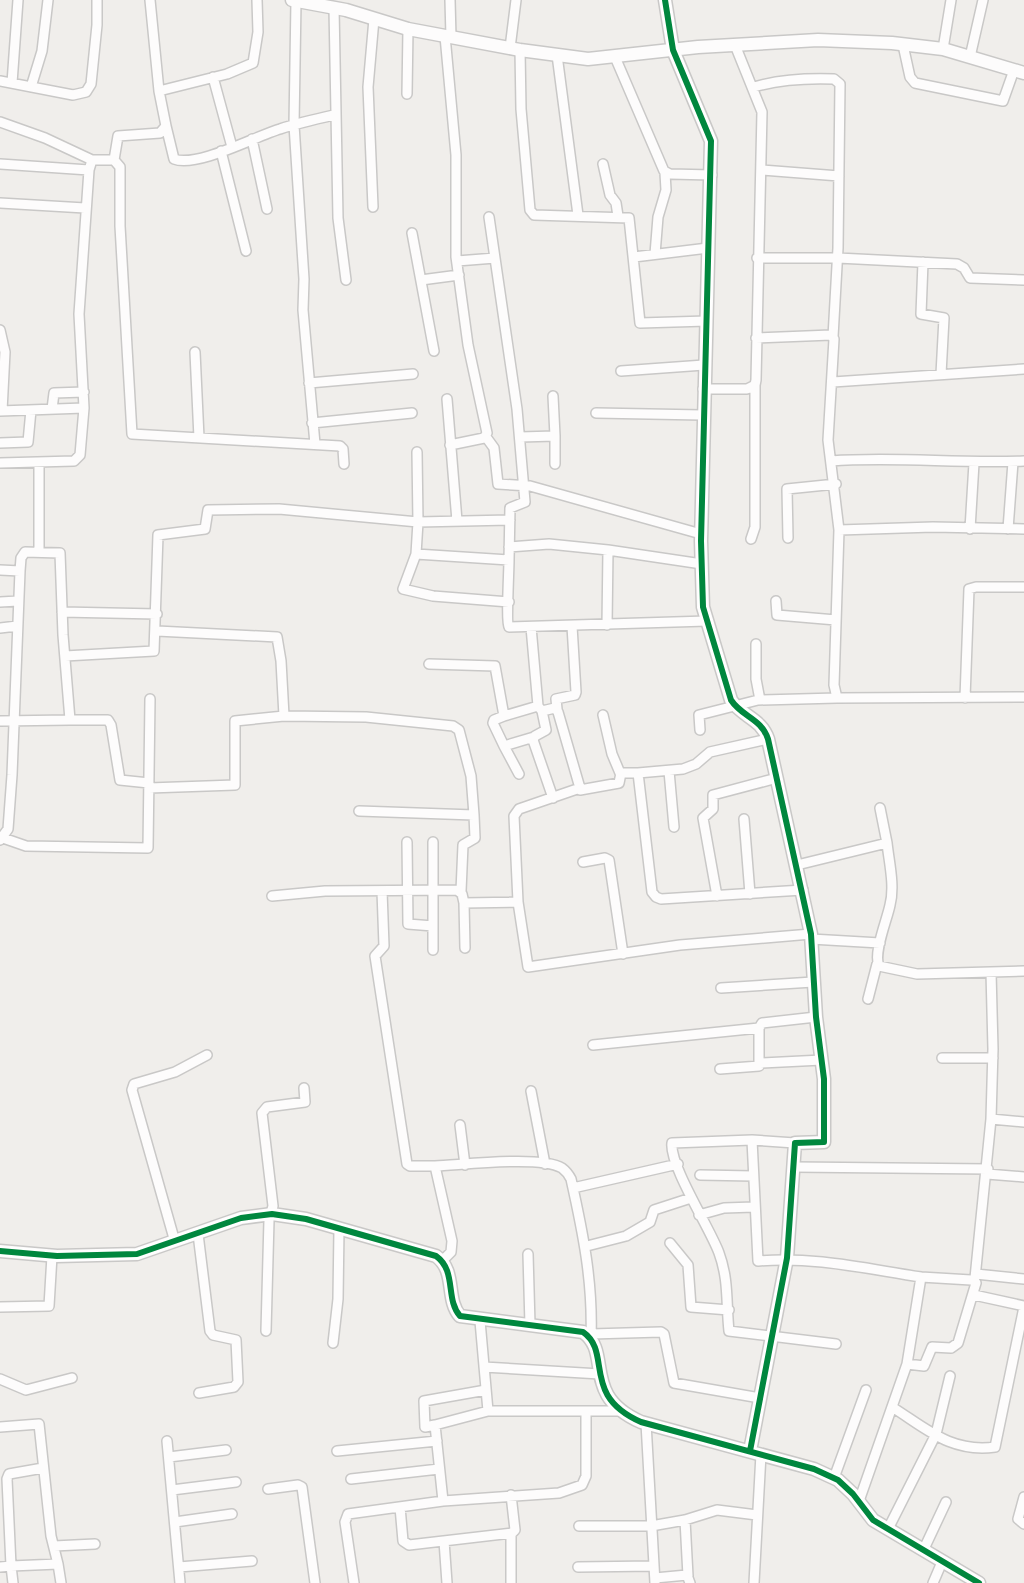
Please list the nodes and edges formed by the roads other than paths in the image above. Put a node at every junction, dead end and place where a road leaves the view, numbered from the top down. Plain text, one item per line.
1 (18, 0) edge
2 (48, 0) edge
3 (97, 0) edge
4 (150, 0) edge
5 (257, 0) edge
6 (450, 0) edge
7 (516, 0) edge
8 (666, 0) edge
9 (951, 0) edge
10 (982, 0) edge
11 (294, 1) edge
12 (329, 5) edge
13 (374, 19) junction
14 (408, 30) junction
15 (448, 37) junction
16 (735, 45) junction
17 (903, 45) junction
18 (515, 49) junction
19 (673, 50) junction
20 (944, 50) junction
21 (556, 55) junction
22 (619, 57) junction
23 (970, 57) junction
24 (1019, 71) edge
25 (213, 77) junction
26 (0, 81) edge
27 (12, 83) junction
28 (31, 87) junction
29 (754, 87) junction
30 (159, 91) junction
31 (407, 94) dead end
32 (334, 114) junction
33 (0, 122) edge
34 (294, 125) junction
35 (166, 126) junction
36 (252, 139) junction
37 (232, 147) junction
38 (221, 151) junction
39 (114, 160) junction
40 (0, 164) edge
41 (603, 164) dead end
42 (91, 165) junction
43 (762, 170) junction
44 (665, 173) junction
45 (712, 175) junction
46 (839, 176) junction
47 (0, 203) edge
48 (373, 207) dead end
49 (85, 208) junction
50 (267, 208) dead end
51 (578, 215) junction
52 (618, 216) junction
53 (489, 217) dead end
54 (412, 233) dead end
55 (708, 248) junction
56 (246, 250) dead end
57 (656, 254) junction
58 (634, 257) junction
59 (495, 258) junction
60 (757, 258) junction
61 (838, 258) junction
62 (457, 261) junction
63 (922, 262) junction
64 (459, 275) junction
65 (1024, 279) edge
66 (346, 280) dead end
67 (421, 280) junction
68 (707, 321) junction
69 (0, 330) edge
70 (833, 337) junction
71 (756, 338) junction
72 (434, 351) dead end
73 (195, 352) dead end
74 (704, 365) junction
75 (1024, 369) edge
76 (621, 371) dead end
77 (413, 374) dead end
78 (941, 374) junction
79 (833, 382) junction
80 (309, 383) junction
81 (755, 385) junction
82 (703, 389) junction
83 (84, 392) junction
84 (553, 396) dead end
85 (447, 399) dead end
86 (84, 408) junction
87 (52, 409) junction
88 (31, 410) junction
89 (1, 411) edge
90 (412, 413) dead end
91 (596, 413) dead end
92 (702, 415) junction
93 (312, 423) junction
94 (520, 436) junction
95 (555, 436) junction
96 (486, 437) junction
97 (199, 438) junction
98 (0, 443) edge
99 (315, 444) junction
100 (450, 445) junction
101 (417, 452) dead end
102 (831, 461) junction
103 (1024, 461) edge
104 (39, 462) junction
105 (1013, 462) junction
106 (0, 463) edge
107 (974, 463) junction
108 (344, 464) dead end
109 (555, 464) dead end
110 (836, 484) junction
111 (525, 486) junction
112 (510, 520) junction
113 (457, 521) junction
114 (418, 522) junction
115 (970, 528) junction
116 (1008, 529) junction
117 (1024, 529) edge
118 (840, 530) junction
119 (701, 534) junction
120 (788, 538) dead end
121 (752, 540) dead end
122 (509, 547) junction
123 (608, 550) junction
124 (39, 551) junction
125 (416, 554) junction
126 (509, 560) junction
127 (702, 564) junction
128 (0, 570) edge
129 (20, 571) junction
130 (1024, 587) edge
131 (18, 601) junction
132 (776, 601) dead end
133 (0, 602) edge
134 (509, 602) junction
135 (62, 612) junction
136 (158, 614) junction
137 (836, 620) junction
138 (707, 621) junction
139 (607, 625) junction
140 (17, 626) junction
141 (572, 626) junction
142 (531, 627) junction
143 (0, 628) edge
144 (157, 630) junction
145 (756, 644) dead end
146 (65, 656) junction
147 (429, 664) dead end
148 (1024, 697) edge
149 (837, 698) junction
150 (965, 698) junction
151 (150, 699) dead end
152 (759, 700) junction
153 (737, 706) junction
154 (540, 709) junction
155 (557, 709) junction
156 (603, 715) dead end
157 (284, 716) junction
158 (504, 716) junction
159 (70, 720) junction
160 (0, 721) edge
161 (15, 722) junction
162 (700, 730) dead end
163 (534, 737) junction
164 (768, 739) junction
165 (504, 746) junction
166 (669, 771) junction
167 (620, 773) junction
168 (638, 773) junction
169 (519, 774) dead end
170 (777, 778) junction
171 (149, 785) junction
172 (580, 790) junction
173 (553, 798) junction
174 (880, 808) dead end
175 (359, 811) dead end
176 (474, 815) junction
177 (744, 819) dead end
178 (674, 827) dead end
179 (1, 839) edge
180 (407, 842) dead end
181 (434, 842) dead end
182 (887, 843) junction
183 (583, 862) dead end
184 (797, 865) junction
185 (432, 890) junction
186 (803, 890) junction
187 (382, 891) junction
188 (407, 891) junction
189 (461, 891) junction
190 (750, 894) junction
191 (272, 896) dead end
192 (717, 896) junction
193 (519, 902) junction
194 (464, 903) junction
195 (433, 926) junction
196 (811, 936) junction
197 (880, 943) junction
198 (465, 948) dead end
199 (433, 950) dead end
200 (623, 954) junction
201 (877, 964) junction
202 (1024, 971) edge
203 (991, 972) junction
204 (813, 982) junction
205 (721, 988) dead end
206 (868, 999) dead end
207 (816, 1017) junction
208 (759, 1028) junction
209 (593, 1045) dead end
210 (207, 1055) dead end
211 (942, 1058) dead end
212 (993, 1058) junction
213 (822, 1060) junction
214 (760, 1063) junction
215 (720, 1069) dead end
216 (304, 1089) dead end
217 (531, 1091) dead end
218 (991, 1119) junction
219 (1024, 1122) edge
220 (460, 1125) dead end
221 (752, 1140) junction
222 (795, 1143) junction
223 (545, 1164) junction
224 (678, 1164) junction
225 (465, 1165) junction
226 (435, 1166) junction
227 (794, 1167) junction
228 (988, 1171) junction
229 (700, 1175) dead end
230 (753, 1176) junction
231 (1024, 1177) edge
232 (573, 1188) junction
233 (691, 1198) junction
234 (754, 1207) junction
235 (272, 1214) junction
236 (699, 1215) junction
237 (339, 1229) junction
238 (198, 1234) junction
239 (175, 1242) junction
240 (670, 1243) dead end
241 (586, 1246) junction
242 (0, 1251) edge
243 (528, 1254) dead end
244 (52, 1256) junction
245 (787, 1258) junction
246 (443, 1260) junction
247 (975, 1277) junction
248 (921, 1278) junction
249 (1024, 1279) edge
250 (974, 1295) junction
251 (1024, 1306) edge
252 (0, 1307) edge
253 (729, 1310) junction
254 (480, 1321) junction
255 (530, 1325) junction
256 (266, 1331) dead end
257 (772, 1335) junction
258 (591, 1336) junction
259 (333, 1343) dead end
260 (836, 1344) dead end
261 (907, 1364) junction
262 (484, 1367) junction
263 (600, 1374) junction
264 (950, 1376) dead end
265 (72, 1378) dead end
266 (0, 1379) edge
267 (486, 1390) junction
268 (866, 1390) dead end
269 (199, 1392) dead end
270 (760, 1398) junction
271 (892, 1407) junction
272 (488, 1411) junction
273 (621, 1411) junction
274 (586, 1413) junction
275 (646, 1423) junction
276 (435, 1425) junction
277 (0, 1427) edge
278 (936, 1434) junction
279 (167, 1441) dead end
280 (437, 1441) junction
281 (226, 1450) dead end
282 (337, 1451) dead end
283 (755, 1452) junction
284 (169, 1457) junction
285 (43, 1468) junction
286 (439, 1469) junction
287 (834, 1478) junction
288 (351, 1479) dead end
289 (236, 1482) dead end
290 (172, 1490) junction
291 (268, 1490) dead end
292 (511, 1495) junction
293 (1024, 1497) edge
294 (442, 1501) junction
295 (859, 1501) junction
296 (946, 1502) dead end
297 (399, 1507) junction
298 (232, 1514) dead end
299 (757, 1515) junction
300 (685, 1520) junction
301 (175, 1522) junction
302 (4, 1523) edge
303 (1024, 1524) edge
304 (579, 1526) dead end
305 (651, 1526) junction
306 (888, 1530) junction
307 (511, 1533) junction
308 (444, 1540) junction
309 (94, 1544) dead end
310 (54, 1546) junction
311 (923, 1551) junction
312 (252, 1561) dead end
313 (942, 1562) junction
314 (58, 1564) junction
315 (11, 1566) junction
316 (654, 1566) junction
317 (0, 1567) edge
318 (179, 1567) junction
319 (578, 1567) dead end
320 (689, 1579) edge
321 (655, 1581) edge
322 (13, 1583) edge
323 (61, 1583) edge
324 (180, 1583) edge
325 (315, 1583) edge
326 (354, 1583) edge
327 (447, 1583) edge
328 (511, 1583) edge
329 (754, 1583) edge
330 (933, 1583) edge
331 (979, 1583) edge

1 - 27 street
2 - 28 street
3 - 28 street
4 - 30 street
5 - 25 street
6 - 15 street
7 - 18 street
8 - 19 street
9 - 20 street
10 - 23 street
11 - 12 street
11 - 34 street
12 - 13 street
12 - 32 street
13 - 14 street
13 - 48 street
14 - 15 street
14 - 31 street
15 - 18 street
15 - 62 street
16 - 17 street
16 - 19 street
16 - 29 street
17 - 20 street
17 - 24 street
18 - 21 street
18 - 51 street
19 - 22 street
19 - 45 street
20 - 23 street
21 - 22 street
21 - 51 street
22 - 44 street
23 - 24 street
25 - 30 street
25 - 37 street
26 - 27 street
27 - 28 street
29 - 43 street
29 - 46 street
30 - 35 street
32 - 34 street
32 - 66 street
33 - 42 street
34 - 36 street
34 - 80 street
35 - 38 street
35 - 39 street
36 - 37 street
36 - 50 street
37 - 38 street
38 - 56 street
39 - 42 street
39 - 97 street
40 - 42 street
41 - 52 street
42 - 49 street
43 - 46 street
43 - 60 street
44 - 45 street
44 - 57 street
45 - 55 street
46 - 61 street
47 - 49 street
49 - 83 street
51 - 52 street
52 - 58 street
53 - 59 street
54 - 67 street
55 - 57 street
55 - 68 street
57 - 58 street
58 - 68 street
59 - 62 street
59 - 94 street
60 - 61 street
60 - 71 street
61 - 63 street
61 - 70 street
62 - 64 street
63 - 65 street
63 - 78 street
64 - 67 street
64 - 96 street
67 - 72 street
68 - 74 street
69 - 89 street
70 - 71 street
70 - 79 street
71 - 81 street
73 - 97 street
74 - 76 street
74 - 82 street
75 - 78 street
77 - 80 street
78 - 79 street
79 - 102 street
80 - 93 street
81 - 82 street
81 - 121 street
82 - 92 street
83 - 86 street
83 - 87 street
84 - 95 street
85 - 100 street
86 - 87 street
86 - 104 street
87 - 88 street
88 - 89 street
88 - 98 street
90 - 93 street
91 - 92 street
92 - 119 street
93 - 99 street
94 - 95 street
94 - 111 street
95 - 109 street
96 - 100 street
96 - 111 street
97 - 99 street
99 - 108 street
100 - 113 street
101 - 114 street
102 - 107 street
102 - 110 street
103 - 105 street
104 - 106 street
104 - 124 street
105 - 107 street
105 - 116 street
107 - 115 street
110 - 118 street
110 - 120 street
111 - 112 street
111 - 119 street
112 - 113 street
112 - 122 street
113 - 114 street
114 - 125 street
114 - 136 street
115 - 116 street
115 - 118 street
116 - 117 street
118 - 137 street
119 - 127 street
122 - 123 street
122 - 126 street
123 - 127 street
123 - 139 street
124 - 129 street
124 - 135 street
125 - 126 street
125 - 134 street
126 - 134 street
127 - 138 street
128 - 129 street
129 - 131 street
130 - 150 street
131 - 133 street
131 - 140 street
132 - 137 street
134 - 142 street
135 - 136 street
135 - 146 street
136 - 144 street
137 - 149 street
138 - 139 street
138 - 153 street
139 - 141 street
140 - 143 street
140 - 161 street
141 - 142 street
141 - 155 street
142 - 154 street
144 - 146 street
144 - 157 street
145 - 152 street
146 - 159 street
147 - 158 street
148 - 150 street
149 - 150 street
149 - 152 street
151 - 171 street
152 - 153 street
153 - 162 street
153 - 164 street
154 - 155 street
154 - 158 street
154 - 163 street
155 - 172 street
156 - 167 street
157 - 171 street
157 - 176 street
158 - 165 street
159 - 161 street
159 - 171 street
160 - 161 street
161 - 179 street
163 - 165 street
163 - 173 street
164 - 166 street
164 - 170 street
165 - 169 street
166 - 168 street
166 - 178 street
167 - 168 street
167 - 172 street
168 - 192 street
170 - 184 street
170 - 192 street
171 - 179 street
172 - 173 street
173 - 193 street
174 - 182 street
175 - 176 street
176 - 189 street
177 - 190 street
180 - 188 street
181 - 185 street
182 - 184 street
182 - 197 street
183 - 200 street
184 - 186 street
185 - 188 street
185 - 189 street
185 - 195 street
186 - 190 street
186 - 196 street
187 - 188 street
187 - 191 street
187 - 226 street
188 - 195 street
189 - 194 street
190 - 192 street
193 - 194 street
193 - 200 street
194 - 198 street
195 - 199 street
196 - 197 street
196 - 200 street
196 - 204 street
197 - 201 street
201 - 203 street
201 - 206 street
202 - 203 street
203 - 212 street
204 - 205 street
204 - 207 street
207 - 208 street
207 - 213 street
208 - 209 street
208 - 214 street
210 - 239 street
211 - 212 street
212 - 218 street
213 - 214 street
213 - 222 street
214 - 215 street
216 - 235 street
217 - 223 street
218 - 219 street
218 - 228 street
220 - 225 street
221 - 222 street
221 - 224 street
221 - 230 street
222 - 227 street
223 - 225 street
223 - 232 street
224 - 232 street
224 - 233 street
225 - 226 street
226 - 246 street
227 - 228 street
227 - 245 street
228 - 231 street
228 - 247 street
229 - 230 street
230 - 234 street
232 - 241 street
233 - 236 street
233 - 241 street
234 - 236 street
234 - 245 street
235 - 237 street
235 - 238 street
235 - 256 street
236 - 253 street
237 - 246 street
237 - 259 street
238 - 239 street
238 - 269 street
239 - 244 street
240 - 253 street
241 - 258 street
242 - 244 street
243 - 255 street
244 - 252 street
245 - 248 street
245 - 257 street
246 - 254 street
247 - 248 street
247 - 249 street
247 - 250 street
248 - 261 street
250 - 251 street
250 - 261 street
251 - 278 street
253 - 257 street
254 - 255 street
254 - 262 street
255 - 258 street
257 - 260 street
257 - 270 street
258 - 263 street
258 - 270 street
261 - 271 street
262 - 263 street
262 - 267 street
263 - 273 street
264 - 278 street
265 - 266 street
267 - 272 street
267 - 276 street
268 - 287 street
270 - 283 street
271 - 278 street
271 - 295 street
272 - 274 street
272 - 276 street
273 - 274 street
273 - 275 street
274 - 292 street
275 - 283 street
275 - 305 street
276 - 280 street
277 - 285 street
278 - 306 street
279 - 284 street
280 - 282 street
280 - 286 street
281 - 284 street
283 - 287 street
283 - 299 street
284 - 290 street
285 - 302 street
285 - 310 street
286 - 288 street
286 - 294 street
287 - 295 street
289 - 290 street
290 - 301 street
291 - 325 street
292 - 294 street
292 - 307 street
293 - 303 street
294 - 297 street
295 - 306 street
296 - 311 street
297 - 308 street
297 - 326 street
298 - 301 street
299 - 300 street
299 - 329 street
300 - 305 street
300 - 320 street
301 - 318 street
302 - 315 street
304 - 305 street
305 - 316 street
306 - 311 street
307 - 308 street
307 - 328 street
308 - 327 street
309 - 310 street
310 - 314 street
311 - 313 street
312 - 318 street
313 - 330 street
313 - 331 street
314 - 315 street
314 - 323 street
315 - 317 street
315 - 322 street
316 - 319 street
316 - 321 street
318 - 324 street
320 - 321 street

